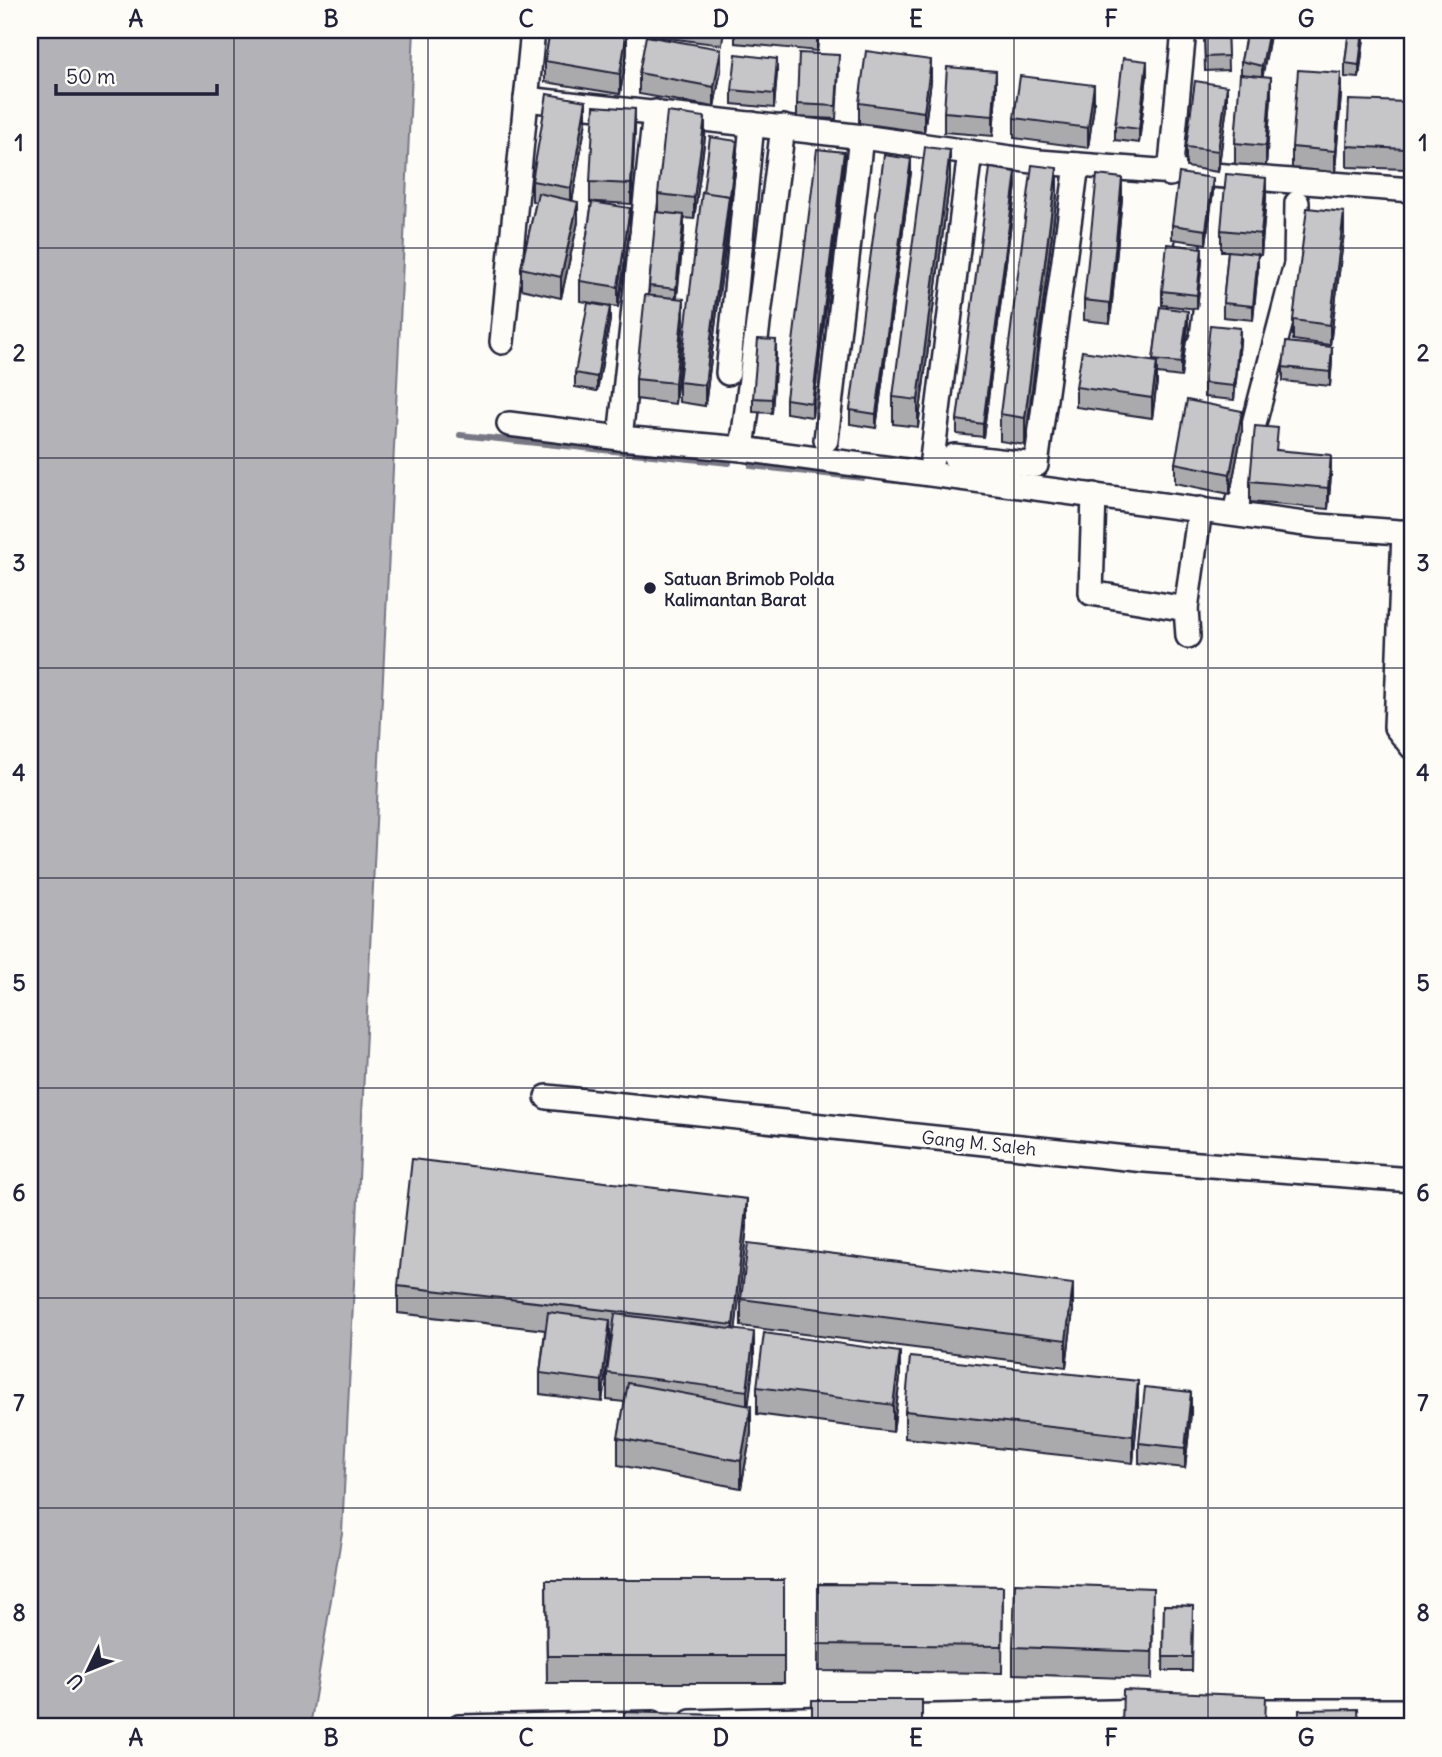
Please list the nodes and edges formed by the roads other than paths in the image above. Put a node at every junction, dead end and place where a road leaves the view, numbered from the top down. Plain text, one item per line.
1 (533, 30) edge
2 (1184, 30) edge
3 (526, 99) junction
4 (655, 112) junction
5 (752, 124) junction
6 (783, 127) junction
7 (860, 136) junction
8 (970, 152) junction
9 (1077, 165) junction
10 (1170, 174) junction
11 (1196, 176) junction
12 (1412, 190) edge
13 (1297, 203) dead end
14 (1177, 331) edge
15 (502, 342) dead end
16 (729, 373) dead end
17 (509, 424) dead end
18 (620, 438) junction
19 (826, 440) dead end
20 (743, 449) junction
21 (1094, 495) junction
22 (1200, 509) junction
23 (1235, 514) junction
24 (1408, 532) edge
25 (1186, 609) junction
26 (1188, 636) dead end
27 (1412, 747) edge
28 (547, 1097) dead end
29 (1412, 1180) edge
30 (1177, 1711) edge
31 (1218, 1711) edge
32 (1412, 1711) edge
33 (459, 1727) edge

1 - 3 street
2 - 10 street
3 - 4 street
3 - 15 street
4 - 5 street
4 - 18 street
5 - 6 street
5 - 16 street
6 - 7 street
6 - 20 street
7 - 8 street
7 - 19 street
8 - 9 street
8 - 9 street
9 - 10 street
10 - 11 street
11 - 12 street
11 - 14 street
13 - 23 street
17 - 18 street
18 - 20 street
20 - 21 street
21 - 22 street
21 - 25 street
22 - 23 street
22 - 25 street
23 - 24 street
24 - 27 street
25 - 26 street
28 - 29 street, Gang M. Saleh
30 - 33 street
31 - 32 street

